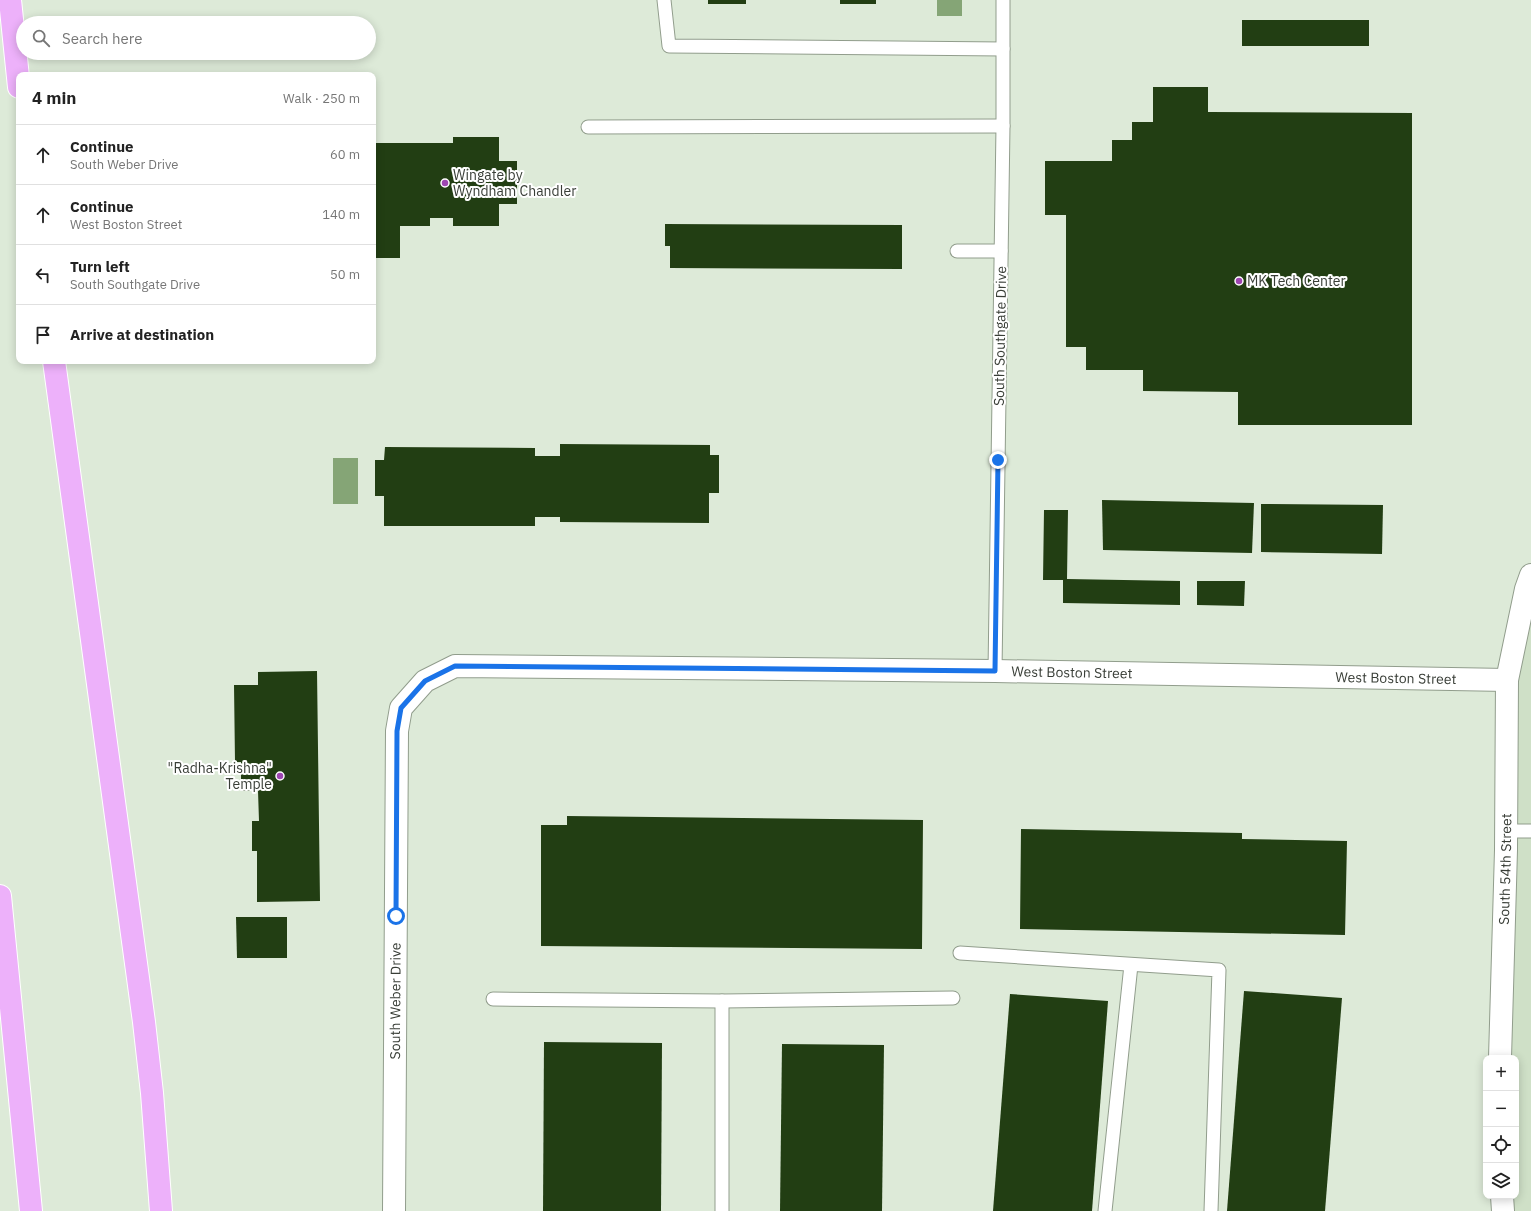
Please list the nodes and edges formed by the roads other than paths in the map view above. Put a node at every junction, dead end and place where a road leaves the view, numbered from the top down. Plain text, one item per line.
1 (10, 0) edge
2 (664, 0) edge
3 (1003, 0) edge
4 (1003, 49) junction
5 (16, 58) edge
6 (16, 60) edge
7 (17, 72) edge
8 (1003, 126) junction
9 (588, 127) dead end
10 (957, 251) dead end
11 (1001, 251) junction
12 (54, 364) edge
13 (1531, 575) edge
14 (995, 671) junction
15 (1507, 680) junction
16 (425, 681) joint
17 (1506, 831) junction
18 (1531, 831) edge
19 (0, 896) edge
20 (960, 953) dead end
21 (1131, 965) junction
22 (953, 998) dead end
23 (493, 999) dead end
24 (722, 1001) junction
25 (1500, 1055) edge
26 (1502, 1199) edge
27 (31, 1211) edge
28 (161, 1211) edge
29 (394, 1211) edge
30 (722, 1211) edge
31 (1106, 1211) edge
32 (1211, 1211) edge
33 (1503, 1211) edge

1 - 5 highway
2 - 4 lane
3 - 4 lane, South Southgate Drive
4 - 8 lane, South Southgate Drive
6 - 7 highway
8 - 9 lane
8 - 11 lane, South Southgate Drive
10 - 11 lane
11 - 14 lane, South Southgate Drive
12 - 28 highway
13 - 15 street, South 54th Street
14 - 15 street, West Boston Street
14 - 16 street, West Boston Street
15 - 17 street, South 54th Street
16 - 29 street, South Weber Drive
17 - 18 lane
17 - 25 street, South 54th Street
19 - 27 highway
20 - 21 lane
21 - 31 lane
21 - 32 lane
22 - 24 lane
23 - 24 lane
24 - 30 lane
26 - 33 street

